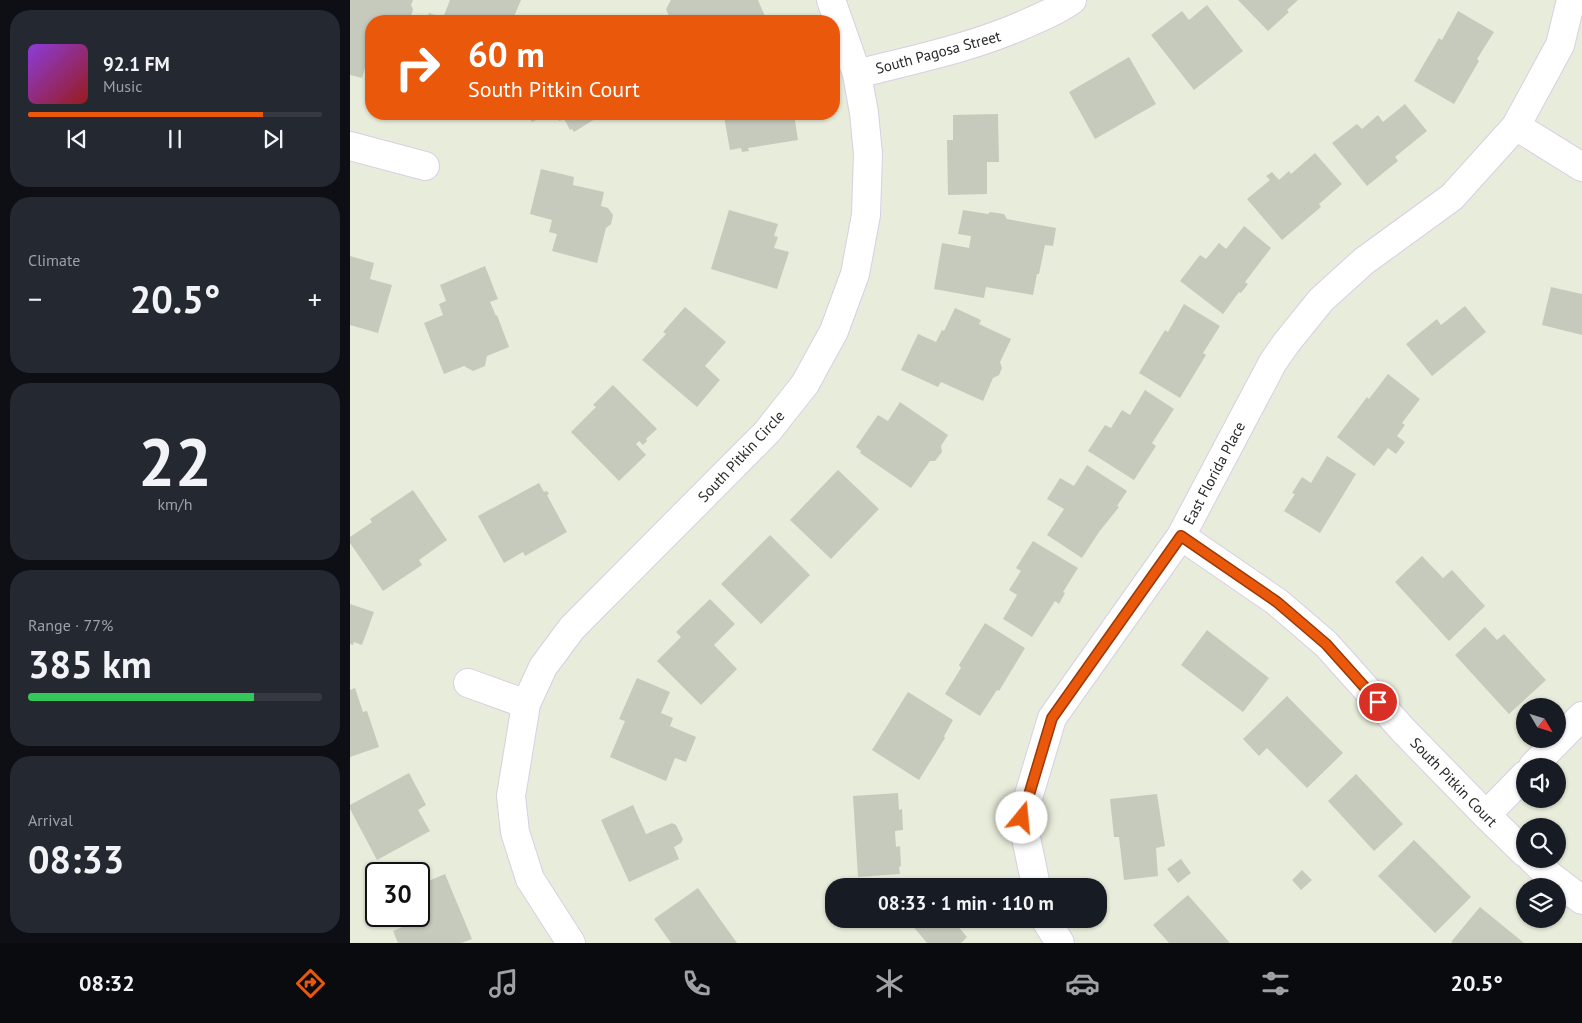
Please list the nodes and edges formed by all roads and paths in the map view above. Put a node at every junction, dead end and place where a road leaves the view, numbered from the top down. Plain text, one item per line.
1 (831, 0) edge
2 (1072, 0) edge
3 (1571, 0) edge
4 (836, 15) edge
5 (840, 26) edge
6 (857, 74) junction
7 (1516, 126) junction
8 (350, 146) edge
9 (425, 166) dead end
10 (1582, 167) edge
11 (1181, 536) junction
12 (468, 683) dead end
13 (526, 704) junction
14 (1582, 716) edge
15 (1541, 758) edge
16 (1516, 784) edge
17 (1486, 815) junction
18 (1516, 843) edge
19 (1542, 868) edge
20 (1034, 878) edge
21 (1582, 900) edge
22 (1051, 928) edge
23 (571, 943) edge
24 (1060, 943) edge

1 - 4 street, South Pitkin Circle
2 - 6 street, South Pagosa Street
3 - 7 street, East Florida Place
5 - 6 street, South Pitkin Circle
6 - 13 street, South Pitkin Circle
7 - 10 street
7 - 11 street, East Florida Place
8 - 9 street
11 - 17 street, South Pitkin Court
11 - 20 street, East Florida Place
12 - 13 street
13 - 23 street, South Pitkin Circle
14 - 15 street
16 - 17 street
17 - 18 street, South Pitkin Court
19 - 21 street
22 - 24 street

